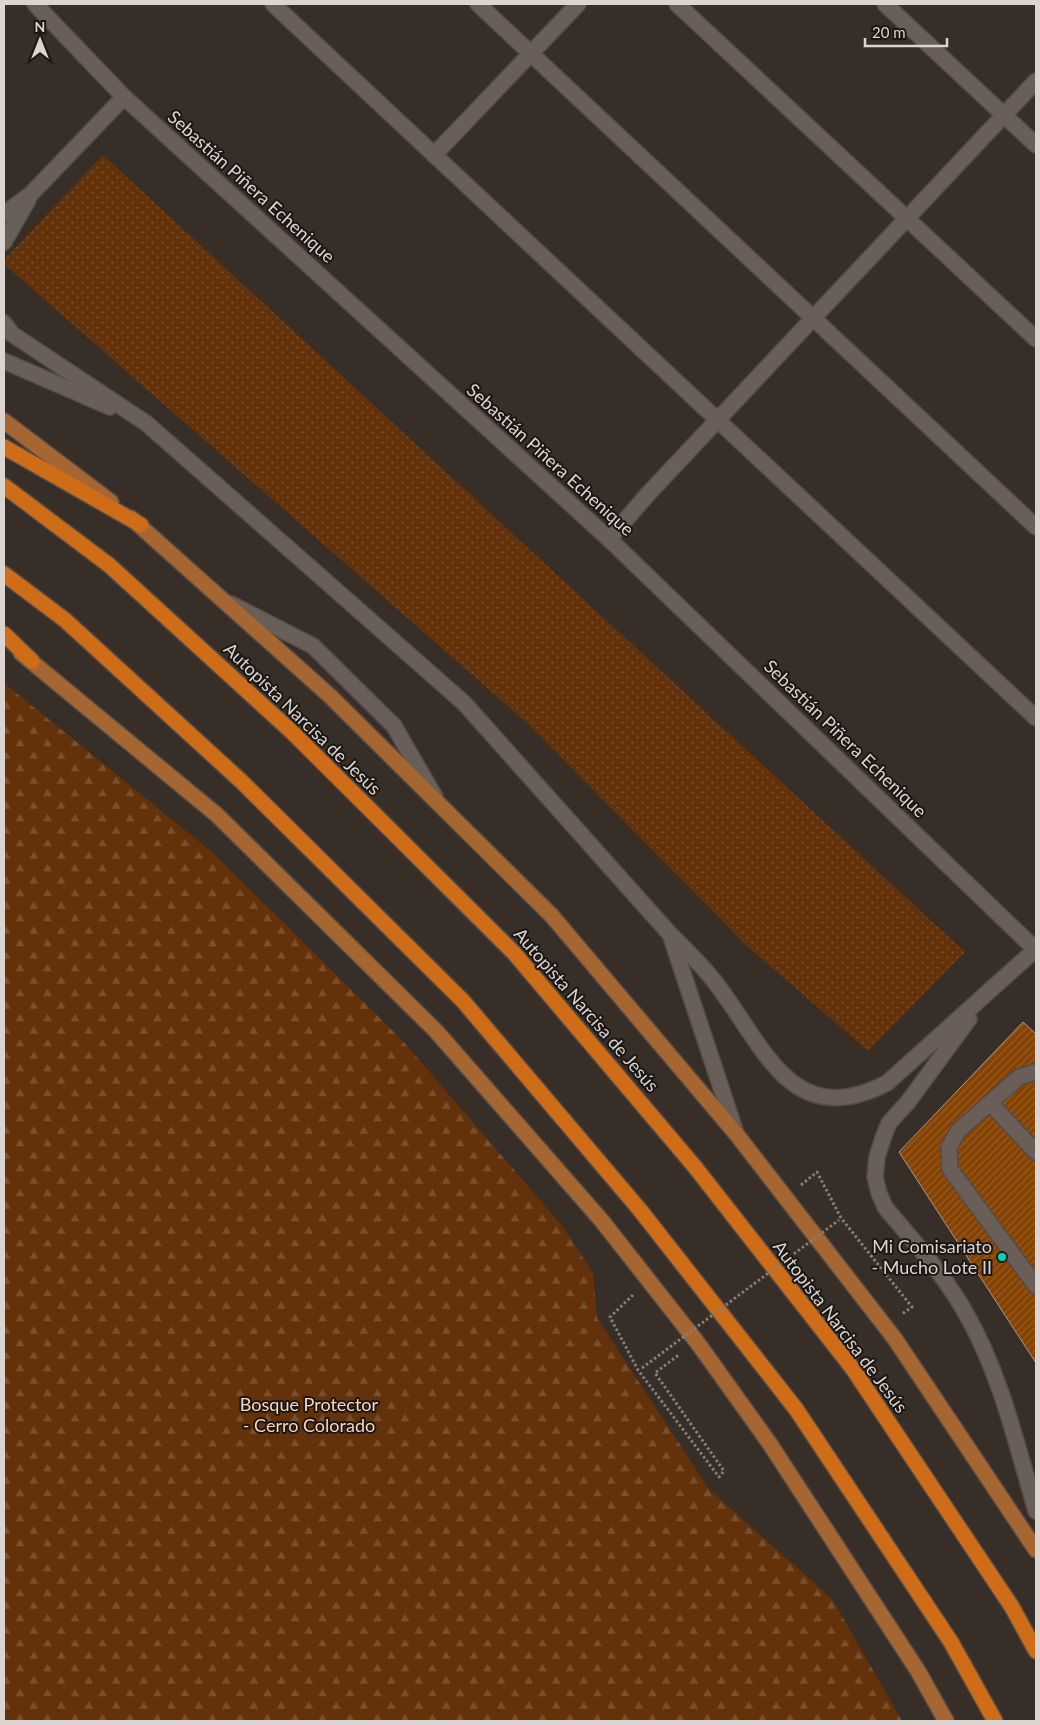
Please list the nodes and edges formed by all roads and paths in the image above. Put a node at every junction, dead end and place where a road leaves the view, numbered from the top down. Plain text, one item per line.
1 (35, 4) edge
2 (273, 4) edge
3 (478, 4) edge
4 (578, 4) edge
5 (676, 4) edge
6 (885, 4) edge
7 (531, 54) junction
8 (1036, 81) edge
9 (124, 97) junction
10 (1004, 115) junction
11 (1036, 145) edge
12 (434, 154) junction
13 (31, 194) junction
14 (5, 212) edge
15 (907, 219) junction
16 (4, 242) edge
17 (814, 318) junction
18 (4, 323) edge
19 (1036, 339) edge
20 (4, 361) edge
21 (718, 420) junction
22 (4, 421) edge
23 (146, 423) junction
24 (4, 447) edge
25 (4, 486) edge
26 (141, 525) junction
27 (1036, 527) edge
28 (609, 538) junction
29 (4, 574) edge
30 (225, 601) junction
31 (4, 634) edge
32 (4, 640) edge
33 (32, 661) junction
34 (1036, 718) edge
35 (441, 806) junction
36 (669, 933) junction
37 (1036, 949) edge
38 (988, 993) junction
39 (1036, 1072) edge
40 (990, 1103) junction
41 (737, 1136) junction
42 (1036, 1152) edge
43 (785, 1197) junction
44 (840, 1219) junction
45 (648, 1282) junction
46 (1036, 1286) edge
47 (897, 1307) dead end
48 (697, 1342) junction
49 (640, 1369) junction
50 (1036, 1511) edge
51 (1036, 1550) edge
52 (1036, 1651) edge
53 (946, 1721) edge
54 (995, 1721) edge

1 - 9 street, Sebastián Piñera Echenique
2 - 12 street
3 - 7 street
4 - 7 street
5 - 15 street
6 - 10 street
7 - 12 street
7 - 17 street
8 - 10 street
9 - 13 street
9 - 28 street, Sebastián Piñera Echenique
10 - 11 street
10 - 15 street
12 - 21 street
13 - 14 street
13 - 16 street
15 - 17 street
15 - 19 street
17 - 21 street
17 - 27 street
18 - 23 street
20 - 23 street
21 - 28 street
21 - 34 street
22 - 26 main road, Autopista Narcisa de Jesús
23 - 36 street
24 - 26 highway
25 - 52 highway, Autopista Narcisa de Jesús
26 - 30 main road, Autopista Narcisa de Jesús
28 - 37 street, Sebastián Piñera Echenique
29 - 54 highway
30 - 35 main road, Autopista Narcisa de Jesús
30 - 35 street
31 - 33 highway
32 - 33 main road
33 - 45 main road
35 - 41 main road, Autopista Narcisa de Jesús
36 - 38 street
36 - 41 street
37 - 38 street
38 - 50 street
39 - 40 street
40 - 42 street
40 - 46 street
41 - 43 main road, Autopista Narcisa de Jesús
43 - 44 path
43 - 51 main road, Autopista Narcisa de Jesús
44 - 47 path
44 - 49 path, bridge
45 - 48 main road
45 - 49 path
48 - 49 path
48 - 53 main road

